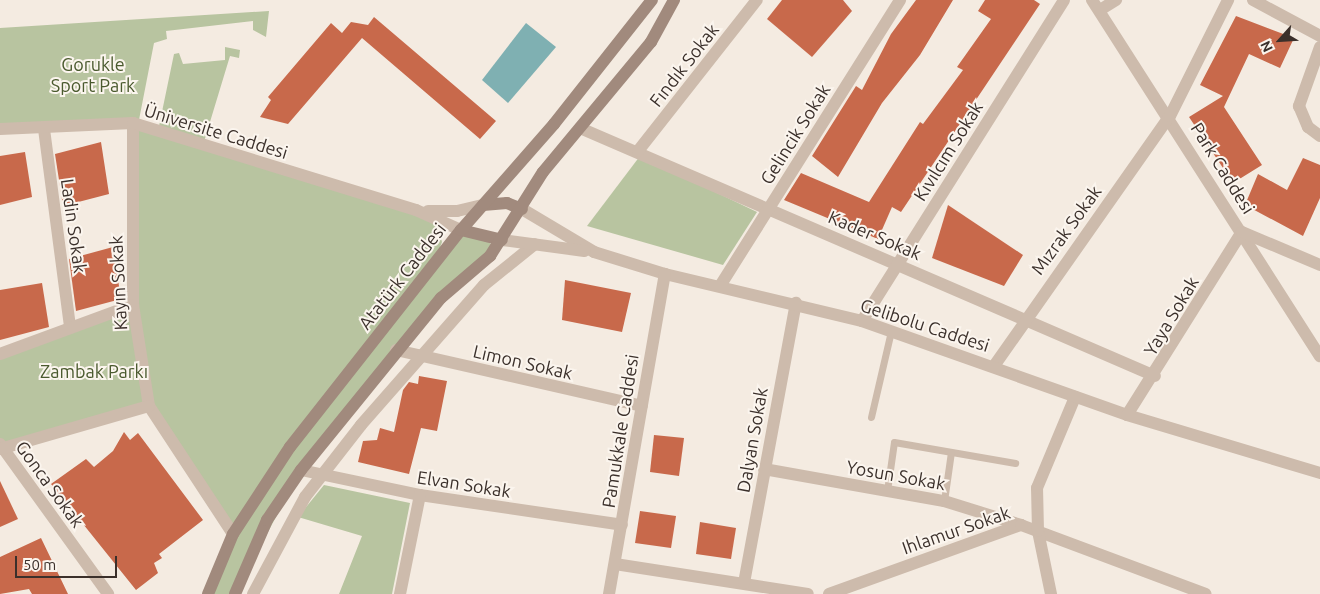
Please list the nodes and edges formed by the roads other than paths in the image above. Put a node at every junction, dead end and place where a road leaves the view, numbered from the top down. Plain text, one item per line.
1 (652, 0) edge
2 (674, 0) edge
3 (757, 0) edge
4 (900, 0) edge
5 (1064, 0) edge
6 (1116, 0) edge
7 (1228, 0) edge
8 (1253, 0) edge
9 (1096, 5) edge
10 (1320, 36) edge
11 (1320, 47) edge
12 (1170, 116) junction
13 (133, 123) junction
14 (580, 128) junction
15 (0, 129) edge
16 (44, 129) junction
17 (1320, 136) edge
18 (638, 151) junction
19 (483, 205) junction
20 (769, 208) junction
21 (522, 209) junction
22 (416, 210) junction
23 (461, 230) junction
24 (1242, 232) junction
25 (502, 240) junction
26 (535, 244) junction
27 (594, 252) junction
28 (898, 264) junction
29 (1320, 266) edge
30 (665, 274) junction
31 (720, 286) junction
32 (796, 303) junction
33 (133, 305) junction
34 (1025, 318) junction
35 (862, 321) junction
36 (70, 327) junction
37 (891, 331) junction
38 (396, 350) junction
39 (0, 354) edge
40 (1320, 356) edge
41 (422, 357) junction
42 (994, 366) junction
43 (1156, 376) junction
44 (1075, 397) junction
45 (149, 406) junction
46 (642, 406) junction
47 (1127, 415) junction
48 (871, 418) dead end
49 (1, 447) edge
50 (951, 452) junction
51 (1015, 463) dead end
52 (300, 470) junction
53 (764, 470) junction
54 (1320, 473) edge
55 (325, 475) junction
56 (887, 491) junction
57 (420, 495) junction
58 (944, 501) junction
59 (1021, 525) junction
60 (622, 526) junction
61 (1038, 531) junction
62 (233, 534) junction
63 (614, 564) junction
64 (744, 583) junction
65 (108, 594) edge
66 (208, 594) edge
67 (234, 594) edge
68 (253, 594) edge
69 (400, 594) edge
70 (609, 594) edge
71 (808, 594) edge
72 (829, 594) edge
73 (1051, 594) edge
74 (1206, 594) edge

1 - 19 main road, Atatürk Caddesi
2 - 14 main road
3 - 18 street, Fındık Sokak
4 - 20 street, Gelincik Sokak
5 - 28 street, Kıvılcım Sokak
6 - 9 street
7 - 12 street, Mızrak Sokak
8 - 10 street
9 - 12 street, Park Caddesi
11 - 17 street
12 - 24 street, Park Caddesi
12 - 34 street, Mızrak Sokak
13 - 16 street, Üniversite Caddesi
13 - 22 street, Üniversite Caddesi
13 - 33 street, Kayın Sokak
14 - 18 street, Kader Sokak
14 - 21 main road
15 - 16 street, Üniversite Caddesi
16 - 36 street, Ladin Sokak
18 - 20 street, Kader Sokak
19 - 21 main road
19 - 22 street
19 - 23 main road, Atatürk Caddesi
20 - 28 street, Kader Sokak
20 - 31 street, Gelincik Sokak
21 - 25 main road
21 - 27 street, Gelibolu Caddesi
22 - 23 street
23 - 25 main road
23 - 62 main road, Atatürk Caddesi
24 - 29 street
24 - 40 street, Park Caddesi
24 - 43 street, Yaya Sokak
25 - 26 street
25 - 38 main road
26 - 27 street
26 - 41 street
27 - 30 street, Gelibolu Caddesi
28 - 34 street, Kader Sokak
28 - 35 street, Kıvılcım Sokak
30 - 31 street, Gelibolu Caddesi
30 - 46 street, Pamukkale Caddesi
31 - 32 street, Gelibolu Caddesi
32 - 35 street, Gelibolu Caddesi
32 - 53 street, Dalyan Sokak
33 - 36 street
33 - 45 street, Kayın Sokak
34 - 42 street, Mızrak Sokak
34 - 43 street, Kader Sokak
35 - 37 street, Gelibolu Caddesi
36 - 39 street
37 - 42 street, Gelibolu Caddesi
37 - 48 lane
38 - 41 street, Limon Sokak
38 - 52 main road
41 - 46 street, Limon Sokak
41 - 55 street
42 - 44 street, Gelibolu Caddesi
43 - 47 street, Yaya Sokak
44 - 47 street, Gelibolu Caddesi
44 - 61 street
45 - 49 street
45 - 62 street, Kayın Sokak
46 - 60 street, Pamukkale Caddesi
47 - 54 street, Gelibolu Caddesi
49 - 65 street, Gonca Sokak
50 - 51 lane
50 - 56 lane
50 - 58 lane
52 - 55 street, Elvan Sokak
52 - 67 main road
53 - 56 street, Yosun Sokak
53 - 64 street, Dalyan Sokak
55 - 57 street, Elvan Sokak
55 - 68 street
56 - 58 street, Yosun Sokak
57 - 60 street, Elvan Sokak
57 - 69 street
58 - 59 street, Yosun Sokak
59 - 61 street, Ihlamur Sokak
59 - 72 street, Ihlamur Sokak
60 - 63 street, Pamukkale Caddesi
61 - 73 street
61 - 74 street, Ihlamur Sokak
62 - 66 main road, Atatürk Caddesi
63 - 64 street
63 - 70 street, Pamukkale Caddesi
64 - 71 street

